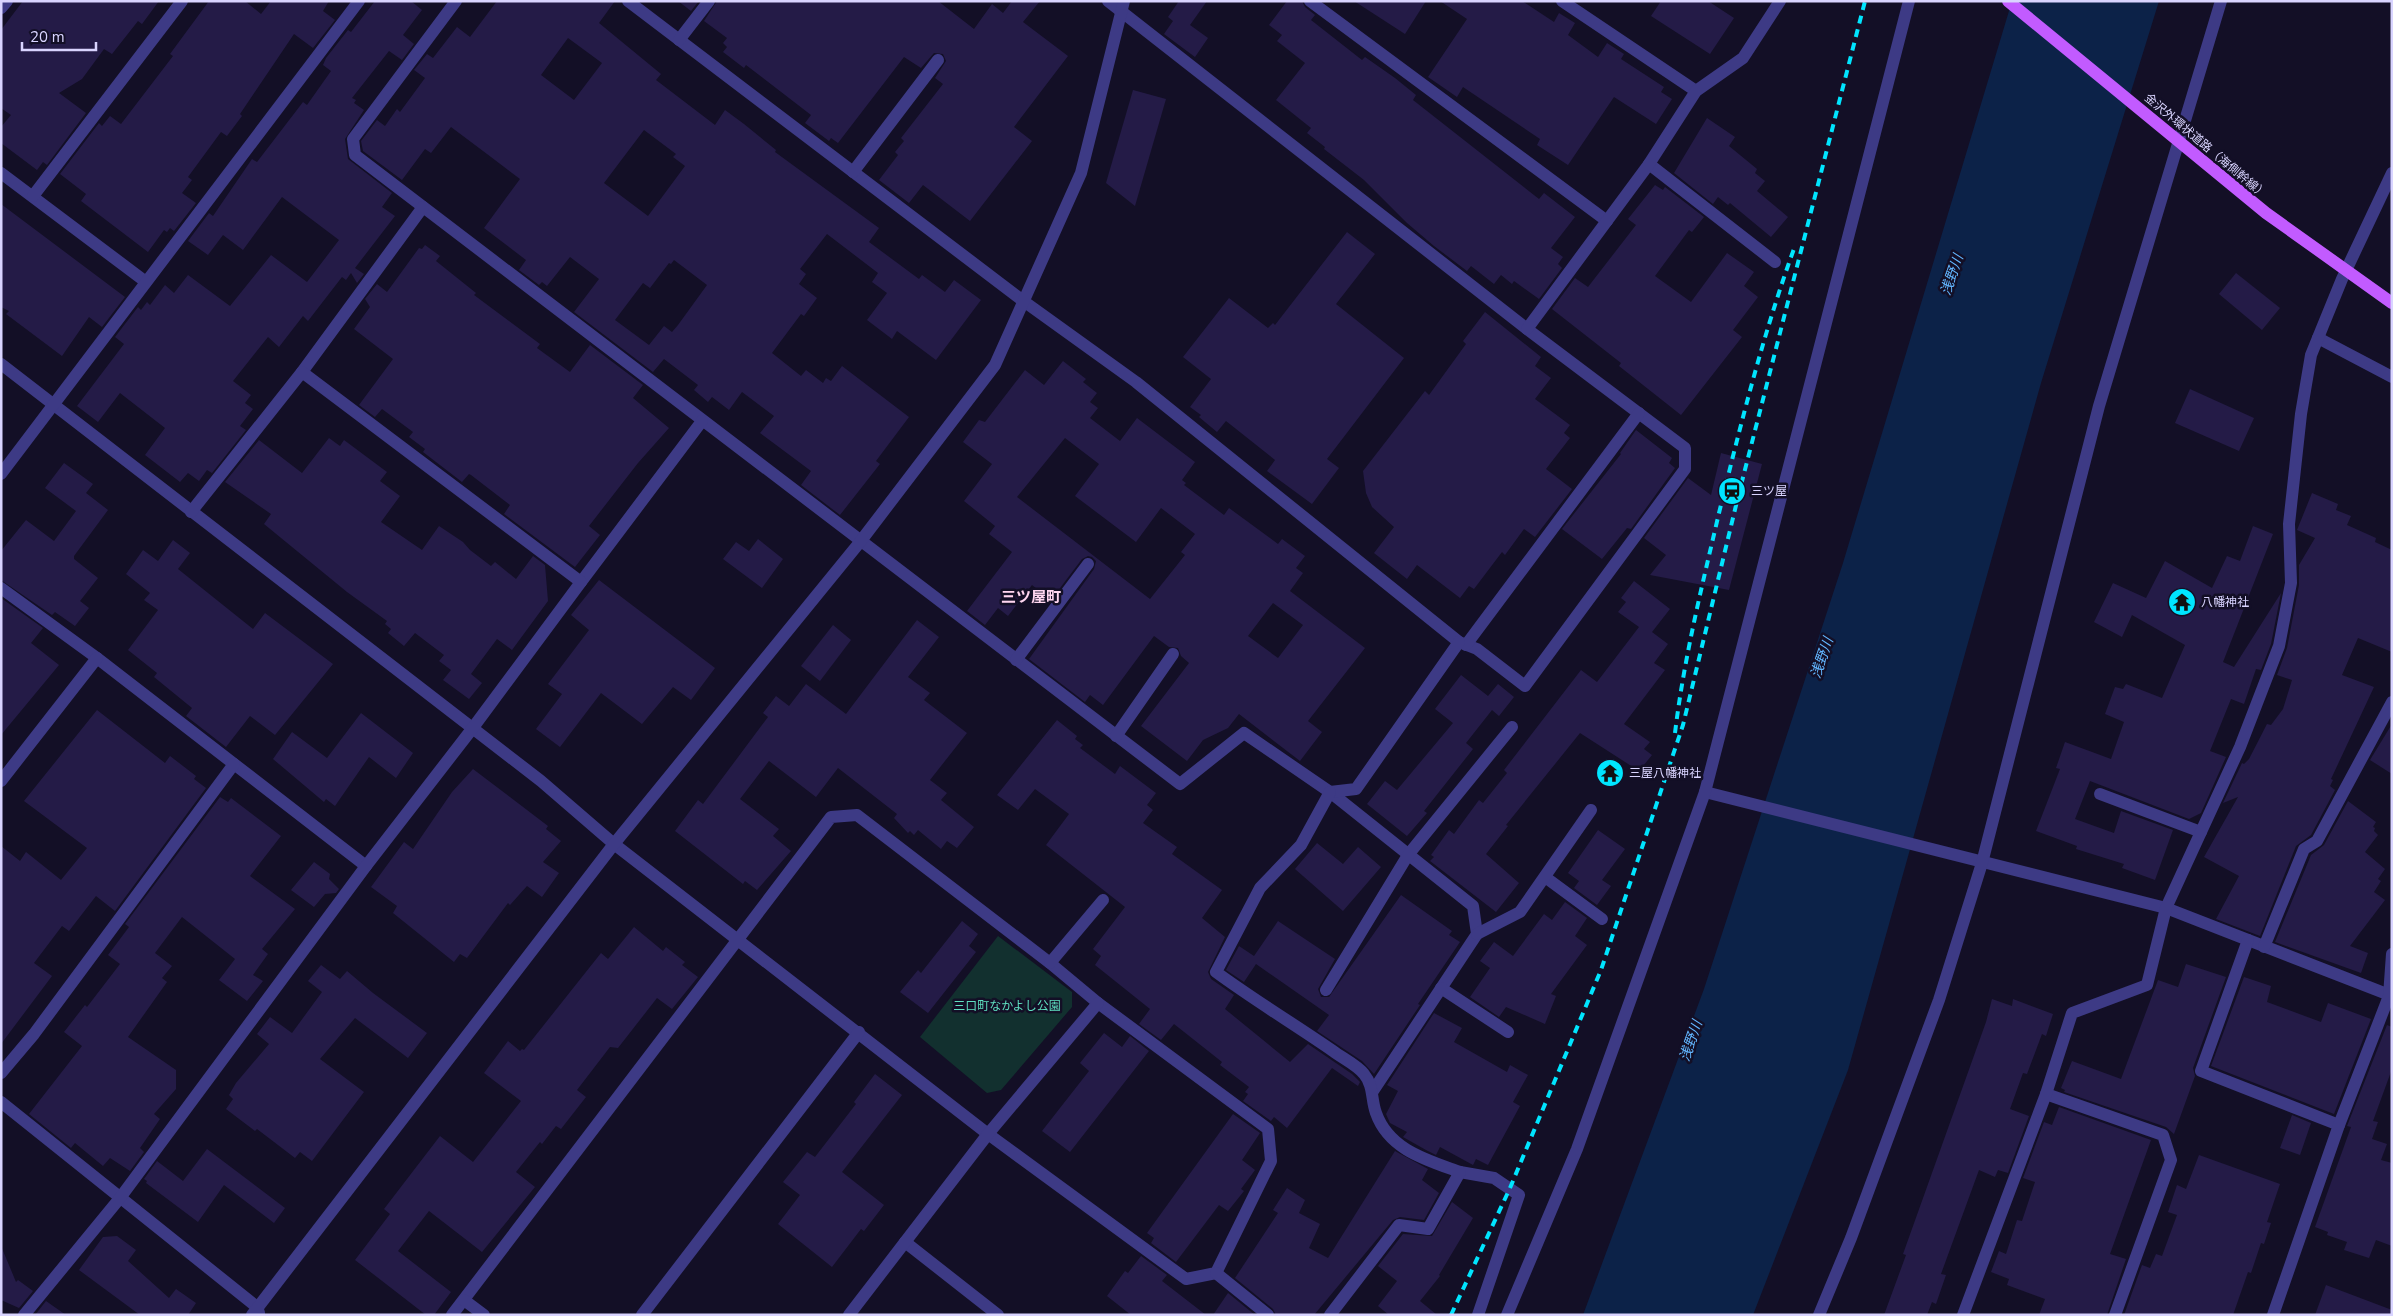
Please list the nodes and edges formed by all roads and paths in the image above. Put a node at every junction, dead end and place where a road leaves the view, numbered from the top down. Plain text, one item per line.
1 (7, 1) edge
2 (182, 1) edge
3 (359, 1) edge
4 (456, 1) edge
5 (628, 1) edge
6 (709, 1) edge
7 (1108, 1) edge
8 (1562, 1) edge
9 (1780, 1) edge
10 (1909, 1) edge
11 (2008, 1) edge
12 (2221, 1) edge
13 (1319, 4) edge
14 (1123, 6) edge
15 (1, 8) edge
16 (679, 40) junction
17 (938, 60) dead end
18 (1696, 91) junction
19 (1649, 164) junction
20 (1, 172) edge
21 (853, 172) junction
22 (2392, 173) edge
23 (33, 196) junction
24 (423, 207) junction
25 (1607, 221) junction
26 (1775, 262) dead end
27 (146, 282) junction
28 (1022, 300) junction
29 (2392, 303) edge
30 (1527, 329) junction
31 (2318, 338) junction
32 (1, 364) edge
33 (302, 372) junction
34 (2392, 377) edge
35 (54, 404) junction
36 (1639, 413) junction
37 (702, 421) junction
38 (1, 474) edge
39 (191, 512) junction
40 (860, 542) junction
41 (1088, 564) dead end
42 (581, 582) junction
43 (1, 588) edge
44 (1463, 644) junction
45 (1173, 654) dead end
46 (97, 658) junction
47 (1016, 660) junction
48 (2392, 702) edge
49 (1512, 728) dead end
50 (472, 729) junction
51 (1116, 736) junction
52 (234, 764) junction
53 (1, 781) edge
54 (1330, 792) junction
55 (1705, 792) junction
56 (2100, 794) dead end
57 (1591, 810) dead end
58 (2200, 832) junction
59 (614, 844) junction
60 (1408, 855) junction
61 (1982, 863) junction
62 (366, 866) junction
63 (1545, 877) junction
64 (1103, 900) dead end
65 (2166, 908) junction
66 (1602, 919) dead end
67 (1477, 934) junction
68 (739, 940) junction
69 (2248, 940) junction
70 (2264, 947) junction
71 (2392, 954) edge
72 (1050, 963) junction
73 (1441, 988) junction
74 (1326, 990) dead end
75 (2390, 996) edge
76 (1098, 1003) junction
77 (859, 1032) junction
78 (1508, 1032) dead end
79 (1, 1073) edge
80 (1373, 1091) junction
81 (2046, 1094) junction
82 (1, 1102) edge
83 (2339, 1125) junction
84 (988, 1134) junction
85 (1460, 1172) junction
86 (120, 1198) junction
87 (905, 1242) junction
88 (1216, 1272) junction
89 (464, 1300) junction
90 (256, 1312) edge
91 (24, 1315) edge
92 (452, 1315) edge
93 (484, 1315) edge
94 (642, 1315) edge
95 (849, 1315) edge
96 (998, 1315) edge
97 (1268, 1315) edge
98 (1330, 1315) edge
99 (1478, 1315) edge
100 (1507, 1315) edge
101 (1819, 1315) edge
102 (1963, 1315) edge
103 (2115, 1315) edge
104 (2273, 1315) edge

1 - 15 street
2 - 23 street
3 - 27 street
4 - 24 street
5 - 16 street
6 - 16 street
7 - 14 street
8 - 18 street
9 - 18 street
10 - 55 street
11 - 29 main road, 金沢外環状道路（海側幹線）
12 - 61 street
13 - 25 street
14 - 28 street
14 - 30 street
16 - 21 street
17 - 21 street
18 - 19 street
19 - 25 street
19 - 26 street
20 - 23 street
21 - 28 street
22 - 31 street
23 - 27 street
24 - 33 street
24 - 37 street
25 - 30 street
27 - 35 street
28 - 40 street
28 - 44 street
30 - 36 street
31 - 34 street
31 - 58 street
32 - 35 street
33 - 39 street
33 - 42 street
35 - 38 street
35 - 39 street
36 - 44 street
36 - 44 street
37 - 40 street
37 - 42 street
39 - 50 street
40 - 47 street
40 - 59 street
41 - 47 street
42 - 50 street
43 - 46 street
44 - 54 street
45 - 51 street
46 - 52 street
46 - 53 street
47 - 51 street
48 - 70 street
49 - 60 street
50 - 59 street
50 - 62 street
51 - 54 street
52 - 62 street
52 - 79 street
54 - 60 street
54 - 80 street
55 - 61 street
55 - 100 street
56 - 58 street
57 - 63 street
58 - 65 street
59 - 68 street
59 - 90 street
60 - 67 street
60 - 74 street
61 - 65 street
61 - 101 street
62 - 86 street
63 - 66 street
63 - 67 street
64 - 72 street
65 - 69 street
65 - 81 street
67 - 73 street
68 - 72 street
68 - 77 street
68 - 89 street
69 - 70 street
69 - 83 street
70 - 75 street
71 - 75 street
72 - 76 street
73 - 78 street
73 - 80 street
75 - 83 street
76 - 84 street
76 - 88 street
77 - 84 street
77 - 94 street
80 - 85 street
81 - 102 street
81 - 103 street
82 - 86 street
83 - 104 street
84 - 87 street
84 - 88 street
85 - 98 street
85 - 99 street
86 - 90 street
86 - 91 street
87 - 95 street
87 - 96 street
88 - 97 street
89 - 92 street
89 - 93 street

